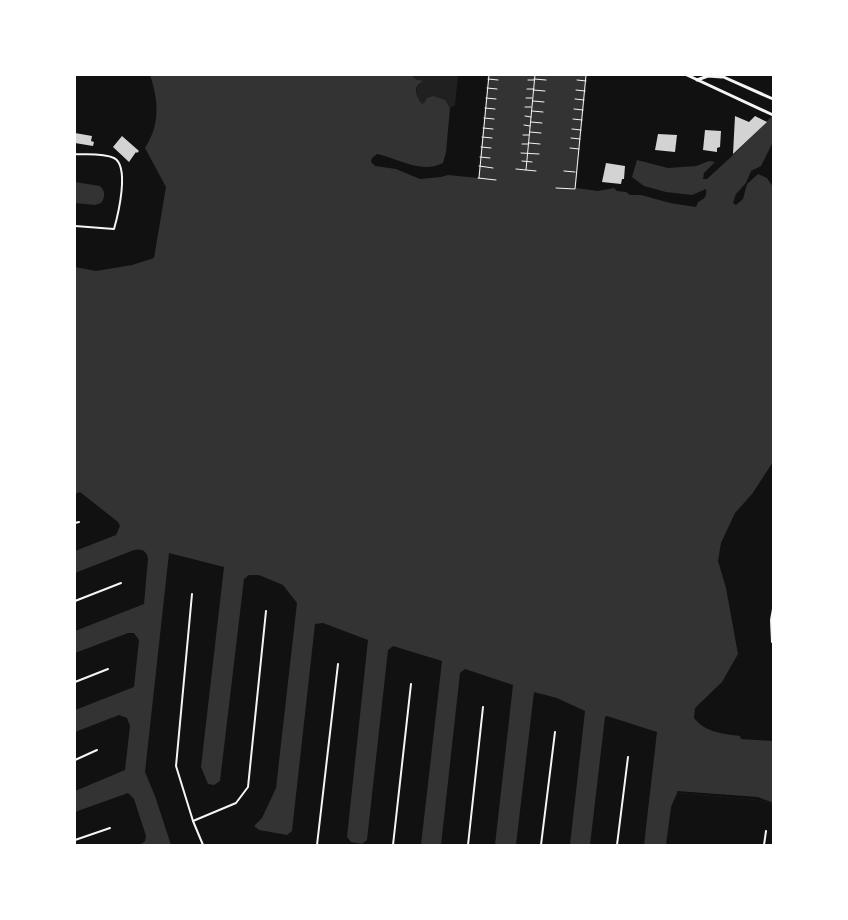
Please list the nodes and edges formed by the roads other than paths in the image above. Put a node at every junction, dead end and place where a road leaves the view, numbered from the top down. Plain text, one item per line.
1 (687, 75) edge
2 (720, 75) edge
3 (725, 78) junction
4 (697, 80) junction
5 (772, 99) edge
6 (773, 115) edge
7 (75, 154) edge
8 (75, 226) edge
9 (79, 522) dead end
10 (75, 523) edge
11 (121, 584) dead end
12 (192, 594) dead end
13 (75, 601) edge
14 (773, 609) edge
15 (266, 611) dead end
16 (772, 642) edge
17 (338, 664) dead end
18 (108, 669) dead end
19 (75, 682) edge
20 (411, 684) dead end
21 (483, 707) dead end
22 (554, 732) dead end
23 (98, 750) dead end
24 (628, 757) dead end
25 (75, 760) edge
26 (193, 820) junction
27 (110, 828) dead end
28 (766, 831) dead end
29 (75, 840) edge
30 (203, 845) edge
31 (317, 845) edge
32 (393, 845) edge
33 (468, 845) edge
34 (541, 845) edge
35 (617, 845) edge
36 (764, 845) edge

1 - 4 main road
2 - 3 main road
3 - 4 main road
3 - 5 main road
4 - 6 main road
7 - 8 street
9 - 10 street
11 - 13 street
12 - 26 street
14 - 16 street
15 - 26 street
17 - 31 street
18 - 19 street
20 - 32 street
21 - 33 street
22 - 34 street
23 - 25 street
24 - 35 street
26 - 30 street
27 - 29 street
28 - 36 street

